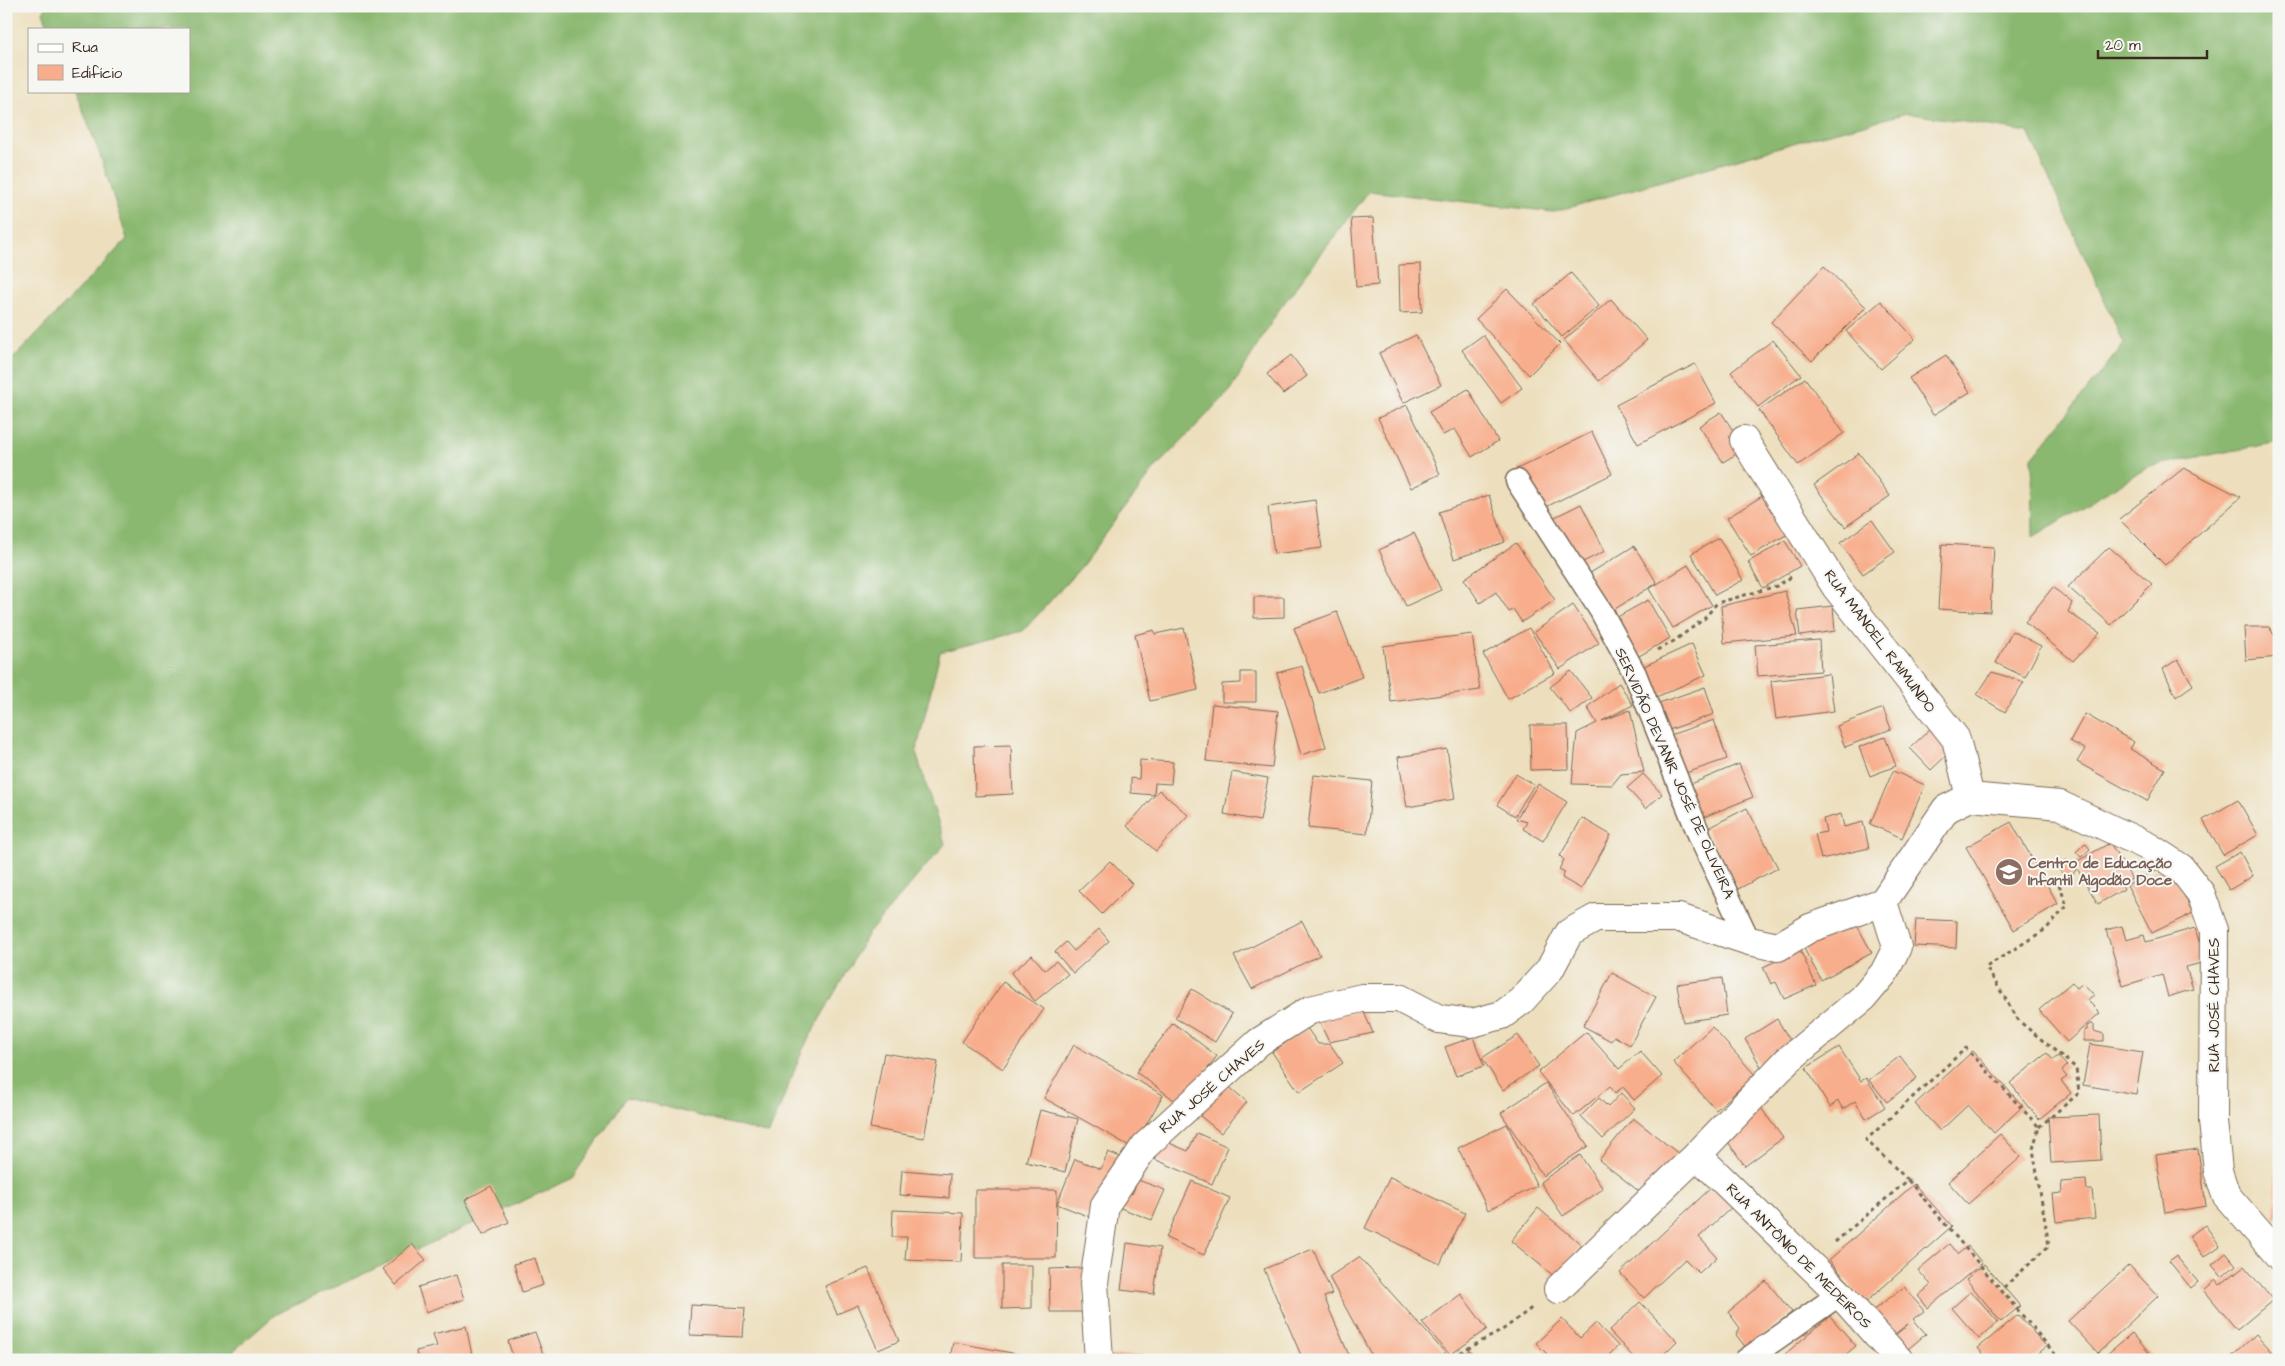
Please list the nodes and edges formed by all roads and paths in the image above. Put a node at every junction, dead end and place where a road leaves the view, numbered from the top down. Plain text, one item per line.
1 (1744, 440) dead end
2 (1517, 481) dead end
3 (1819, 560) junction
4 (1635, 674) junction
5 (1970, 797) junction
6 (2057, 879) dead end
7 (1883, 902) junction
8 (1749, 941) junction
9 (2039, 1127) junction
10 (1697, 1155) junction
11 (1908, 1180) junction
12 (2279, 1256) edge
13 (1810, 1264) junction
14 (1558, 1289) joint
15 (2002, 1289) junction
16 (1840, 1294) junction
17 (1099, 1360) edge
18 (1446, 1360) edge
19 (1746, 1360) edge
20 (1899, 1360) edge
21 (2060, 1360) edge

1 - 3 street, RUA MANOEL RAIMUNDO
2 - 4 lane, SERVIDÃO DEVANIR JOSÉ DE OLIVEIRA
3 - 4 path
3 - 5 street, RUA MANOEL RAIMUNDO
4 - 8 lane, SERVIDÃO DEVANIR JOSÉ DE OLIVEIRA
5 - 7 street
5 - 12 street, RUA JOSÉ CHAVES
6 - 9 path
7 - 8 street, RUA JOSÉ CHAVES
7 - 10 street
8 - 17 street, RUA JOSÉ CHAVES
9 - 11 path
9 - 15 path
10 - 13 street, RUA ANTÔNIO DE MEDEIROS
10 - 14 street
11 - 13 path
11 - 15 path
13 - 16 street, RUA ANTÔNIO DE MEDEIROS
14 - 18 path
15 - 21 path
16 - 19 lane
16 - 20 street, RUA ANTÔNIO DE MEDEIROS

